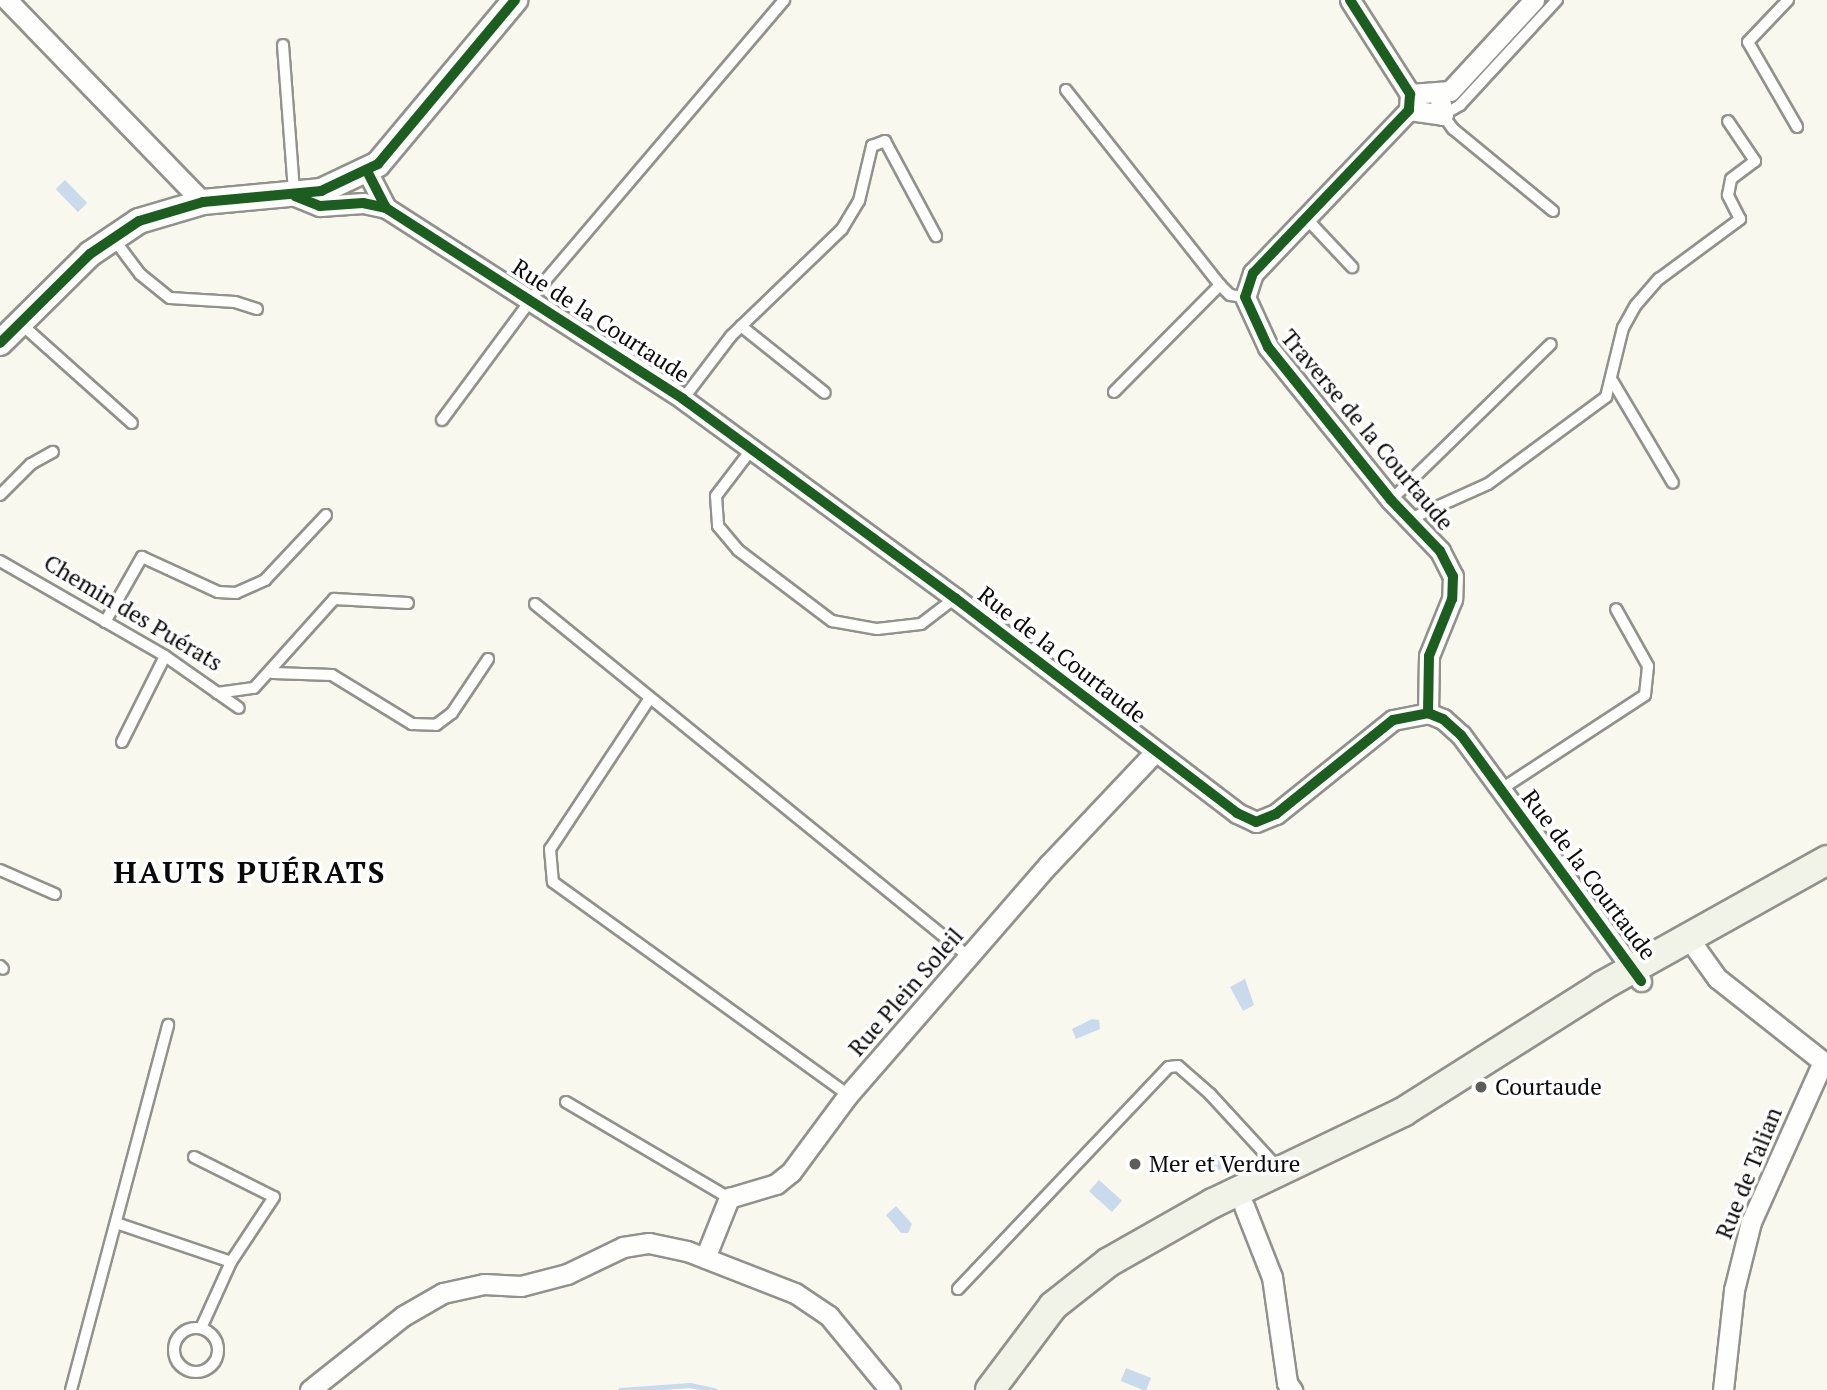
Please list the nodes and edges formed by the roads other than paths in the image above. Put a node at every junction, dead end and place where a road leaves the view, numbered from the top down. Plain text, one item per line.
1 (7, 0) edge
2 (514, 0) edge
3 (784, 0) edge
4 (1350, 0) edge
5 (1534, 0) edge
6 (1557, 0) edge
7 (1788, 0) edge
8 (283, 45) dead end
9 (1066, 90) dead end
10 (1439, 95) junction
11 (1409, 102) junction
12 (1443, 115) junction
13 (1728, 121) dead end
14 (1797, 127) dead end
15 (367, 171) junction
16 (295, 196) junction
17 (203, 202) junction
18 (363, 203) junction
19 (386, 208) junction
20 (1553, 211) dead end
21 (1305, 217) junction
22 (936, 236) dead end
23 (113, 237) junction
24 (1352, 267) dead end
25 (1220, 285) junction
26 (1245, 297) junction
27 (530, 300) junction
28 (257, 309) dead end
29 (19, 322) junction
30 (741, 326) junction
31 (0, 343) edge
32 (1551, 344) dead end
33 (1613, 382) junction
34 (1114, 392) dead end
35 (825, 393) dead end
36 (682, 399) junction
37 (442, 420) dead end
38 (132, 423) dead end
39 (751, 450) junction
40 (53, 452) dead end
41 (1673, 483) dead end
42 (0, 495) edge
43 (1391, 499) junction
44 (326, 515) dead end
45 (1410, 519) junction
46 (0, 561) edge
47 (955, 598) junction
48 (408, 603) dead end
49 (535, 604) dead end
50 (1616, 609) dead end
51 (104, 622) junction
52 (165, 656) junction
53 (488, 659) dead end
54 (273, 673) junction
55 (217, 693) junction
56 (650, 698) junction
57 (239, 708) dead end
58 (1428, 713) junction
59 (122, 742) dead end
60 (1154, 753) junction
61 (1500, 790) junction
62 (1827, 860) edge
63 (0, 870) edge
64 (1827, 875) edge
65 (55, 894) dead end
66 (1691, 943) junction
67 (970, 957) junction
68 (1637, 974) junction
69 (169, 1025) dead end
70 (1825, 1063) edge
71 (848, 1096) junction
72 (566, 1102) dead end
73 (194, 1157) dead end
74 (1281, 1171) junction
75 (729, 1198) junction
76 (1240, 1199) junction
77 (116, 1223) junction
78 (705, 1258) junction
79 (231, 1262) junction
80 (958, 1289) dead end
81 (201, 1328) junction
82 (71, 1390) edge
83 (310, 1390) edge
84 (890, 1390) edge
85 (990, 1390) edge
86 (1006, 1390) edge
87 (1292, 1390) edge
88 (1723, 1390) edge

1 - 17 street
2 - 15 street
3 - 27 lane
4 - 11 street
5 - 10 street
6 - 12 lane
7 - 14 lane
8 - 16 lane
9 - 25 lane
10 - 11 street
10 - 12 street
11 - 12 street
11 - 21 street
12 - 20 lane
13 - 33 lane
15 - 16 street
15 - 18 street
15 - 19 street
16 - 17 street
16 - 18 street, Rue de la Courtaude
17 - 23 street
18 - 19 street, Rue de la Courtaude
19 - 27 street, Rue de la Courtaude
21 - 24 lane
21 - 26 street
22 - 30 lane
23 - 28 lane
23 - 29 street
25 - 26 lane
25 - 34 lane
26 - 43 street, Traverse de la Courtaude
27 - 36 street, Rue de la Courtaude
27 - 37 lane
29 - 31 street
29 - 38 lane
30 - 35 lane
30 - 36 lane
32 - 43 lane
33 - 41 lane
33 - 45 lane
36 - 39 street, Rue de la Courtaude
39 - 47 street, Rue de la Courtaude
39 - 47 lane
40 - 42 lane
43 - 45 street, Traverse de la Courtaude
44 - 51 lane
45 - 58 street, Traverse de la Courtaude
46 - 51 lane, Chemin des Puérats
47 - 60 street, Rue de la Courtaude
48 - 54 lane
49 - 56 lane
50 - 61 lane
51 - 52 lane, Chemin des Puérats
52 - 55 lane, Chemin des Puérats
52 - 59 lane
53 - 54 lane
54 - 55 lane
55 - 57 lane, Chemin des Puérats
56 - 67 lane
56 - 71 lane
58 - 60 street, Rue de la Courtaude
58 - 61 street, Rue de la Courtaude
60 - 67 street, Rue Plein Soleil
61 - 68 street, Rue de la Courtaude
62 - 66 main road
63 - 65 lane
64 - 66 main road
66 - 68 main road
66 - 70 street, Rue de Talian
67 - 71 street, Rue Plein Soleil
68 - 74 main road
68 - 76 main road
69 - 77 lane
70 - 88 street, Rue de Talian
71 - 75 street, Rue Plein Soleil
72 - 75 lane
73 - 79 lane
74 - 76 main road
74 - 80 lane
75 - 78 street
76 - 85 main road
76 - 86 main road
76 - 87 street
77 - 79 lane
77 - 82 lane
78 - 83 street
78 - 84 street
79 - 81 lane
81 - 81 lane

